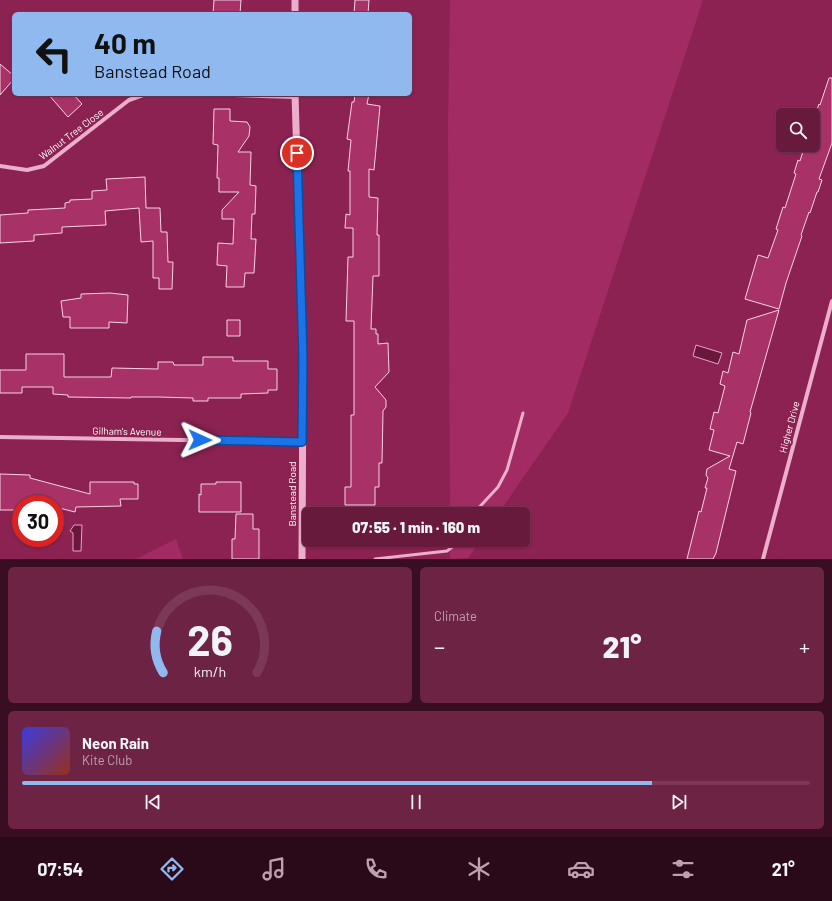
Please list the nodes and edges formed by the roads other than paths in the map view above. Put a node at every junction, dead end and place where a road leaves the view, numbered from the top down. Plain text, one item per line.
1 (295, 0) edge
2 (295, 12) edge
3 (140, 96) edge
4 (295, 96) edge
5 (0, 166) edge
6 (832, 300) edge
7 (523, 413) dead end
8 (0, 437) edge
9 (302, 442) junction
10 (479, 507) edge
11 (452, 547) edge
12 (302, 559) edge
13 (375, 559) edge
14 (763, 559) edge

1 - 2 street
3 - 5 street, Walnut Tree Close
4 - 9 street, Banstead Road
6 - 14 street, Higher Drive
7 - 10 lane
8 - 9 street, Gilham's Avenue
9 - 12 street, Banstead Road
11 - 13 lane

